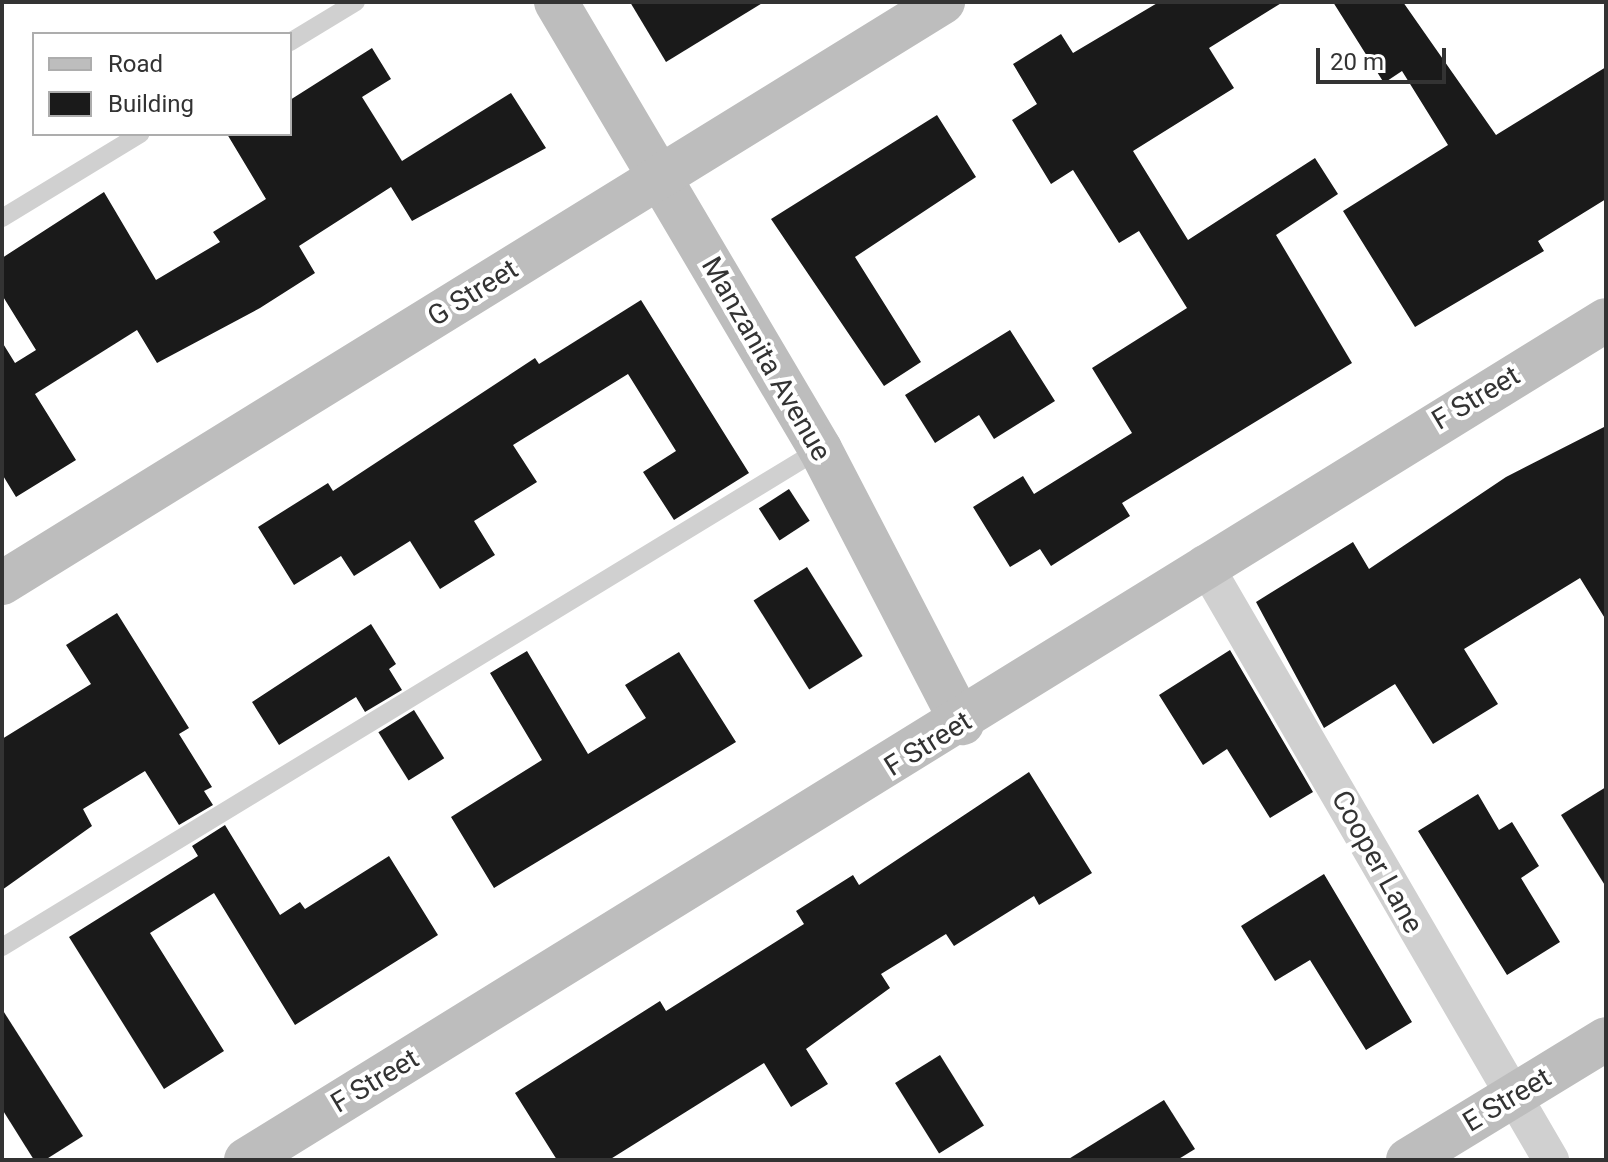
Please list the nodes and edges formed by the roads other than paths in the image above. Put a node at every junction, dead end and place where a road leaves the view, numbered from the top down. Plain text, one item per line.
1 (356, 2) edge
2 (556, 2) edge
3 (943, 2) edge
4 (292, 41) edge
5 (137, 136) edge
6 (660, 177) junction
7 (2, 218) edge
8 (1606, 320) edge
9 (820, 449) junction
10 (1204, 563) junction
11 (2, 583) edge
12 (962, 723) junction
13 (2, 947) edge
14 (1606, 1039) edge
15 (1514, 1096) junction
16 (246, 1160) edge
17 (1408, 1160) edge
18 (1551, 1160) edge

1 - 4 lane
2 - 6 street, Manzanita Avenue
3 - 6 street, G Street
5 - 7 lane
6 - 9 street, Manzanita Avenue
6 - 11 street, G Street
8 - 10 street, F Street
9 - 12 street, Manzanita Avenue
9 - 13 lane
10 - 12 street, F Street
10 - 15 street, Cooper Lane
12 - 16 street, F Street
14 - 15 street, E Street
15 - 17 street, E Street
15 - 18 street, Cooper Lane

